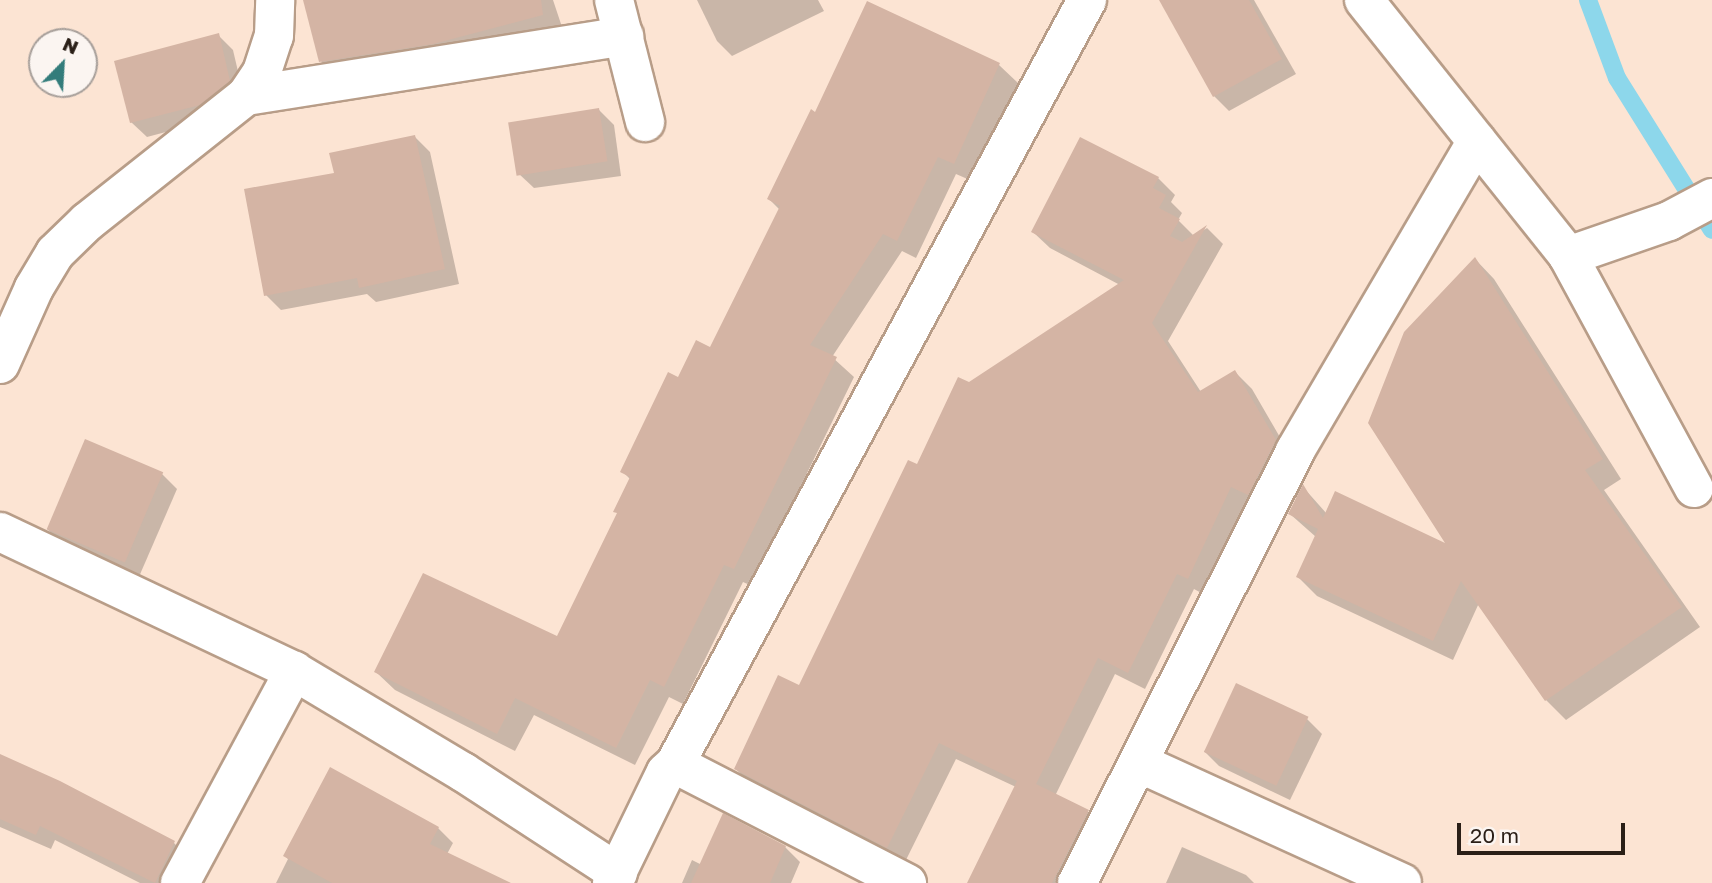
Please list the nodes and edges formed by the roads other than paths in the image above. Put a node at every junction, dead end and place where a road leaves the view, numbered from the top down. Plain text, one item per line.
1 (275, 0) edge
2 (614, 0) edge
3 (1087, 0) edge
4 (1364, 0) edge
5 (624, 36) junction
6 (246, 96) junction
7 (645, 121) dead end
8 (1477, 141) junction
9 (1712, 198) edge
10 (1568, 257) junction
11 (0, 364) edge
12 (1694, 488) dead end
13 (0, 531) edge
14 (294, 671) junction
15 (1139, 763) junction
16 (675, 764) junction
17 (615, 878) edge
18 (180, 883) edge
19 (907, 883) edge
20 (1077, 883) edge
21 (1402, 883) edge

1 - 6 street
2 - 5 street
3 - 16 street
4 - 8 street
5 - 6 street
5 - 7 street
6 - 11 street
8 - 10 street
8 - 15 street
9 - 10 street
10 - 12 street
13 - 14 street
14 - 17 street
14 - 18 street
15 - 20 street
15 - 21 street
16 - 17 street
16 - 19 street

